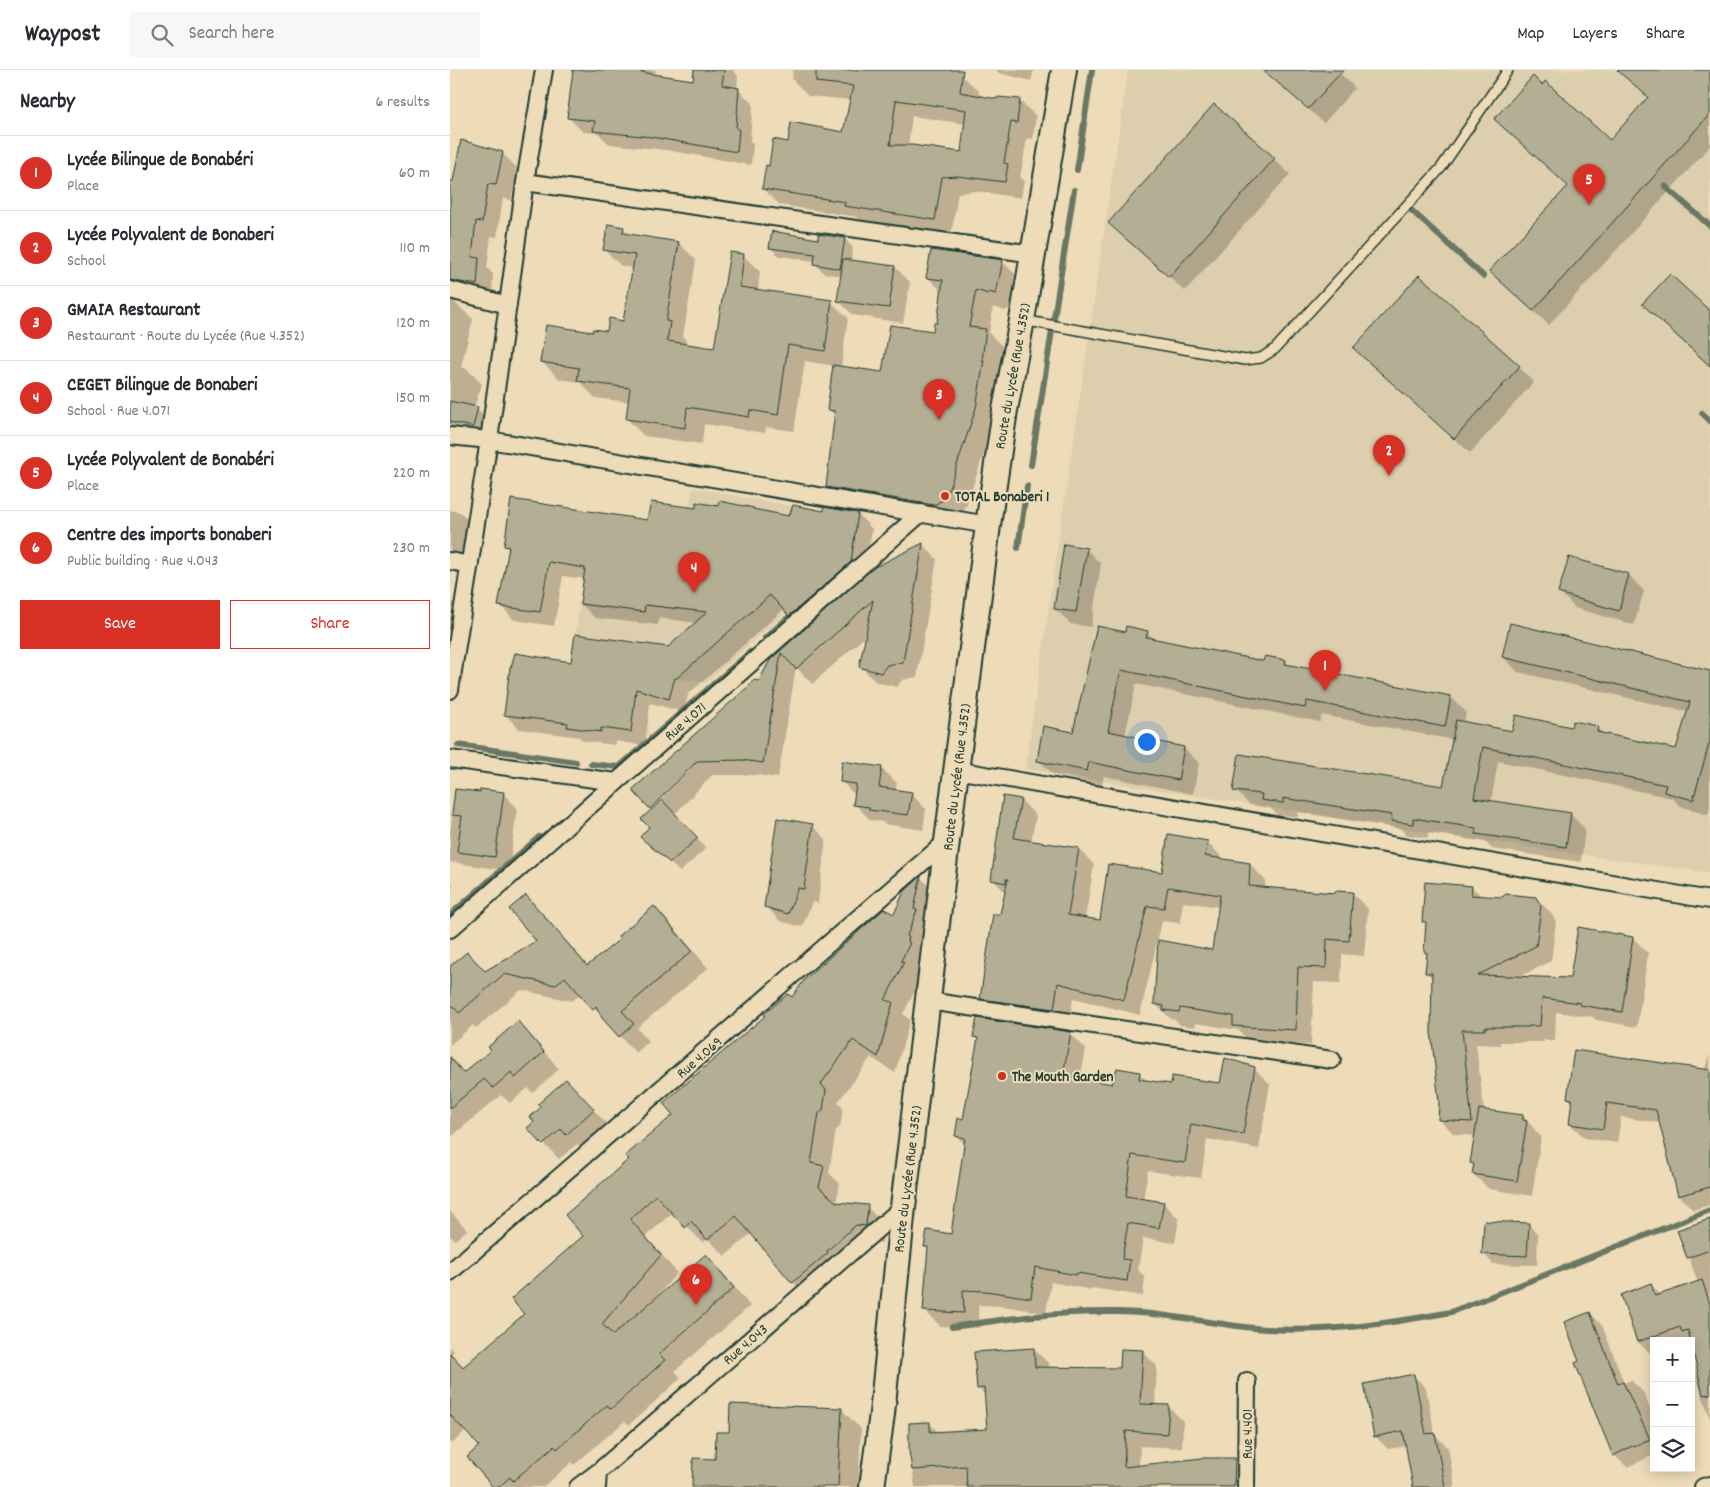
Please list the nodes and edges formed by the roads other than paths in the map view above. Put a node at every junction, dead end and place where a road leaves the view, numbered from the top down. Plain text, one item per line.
1 (544, 70) edge
2 (1064, 70) edge
3 (1508, 70) edge
4 (525, 182) junction
5 (1033, 254) junction
6 (450, 290) edge
7 (508, 305) junction
8 (1022, 320) junction
9 (450, 436) edge
10 (489, 440) junction
11 (921, 513) junction
12 (988, 525) junction
13 (450, 561) edge
14 (470, 565) junction
15 (450, 690) edge
16 (450, 759) edge
17 (956, 770) junction
18 (616, 782) junction
19 (947, 841) junction
20 (1710, 900) edge
21 (450, 929) edge
22 (928, 1001) junction
23 (1332, 1060) dead end
24 (903, 1207) junction
25 (450, 1272) edge
26 (1247, 1380) dead end
27 (597, 1479) edge
28 (1710, 1485) edge
29 (578, 1487) edge
30 (872, 1487) edge
31 (1246, 1487) edge
32 (1703, 1487) edge

1 - 4 street
2 - 5 main road, Route du Lycée (Rue 4.352)
3 - 8 lane
4 - 5 street
4 - 7 street
5 - 8 main road, Route du Lycée (Rue 4.352)
6 - 7 street
7 - 10 street
8 - 12 main road, Route du Lycée (Rue 4.352)
9 - 10 street
10 - 11 street
10 - 14 street
11 - 12 street
11 - 18 street, Rue 4.071
12 - 17 main road, Route du Lycée (Rue 4.352)
13 - 14 street
14 - 15 street
16 - 18 street
17 - 19 main road, Route du Lycée (Rue 4.352)
17 - 20 street
18 - 21 street, Rue 4.071
19 - 22 main road, Route du Lycée (Rue 4.352)
19 - 25 street, Rue 4.069
22 - 23 street
22 - 24 main road, Route du Lycée (Rue 4.352)
24 - 27 street, Rue 4.043
24 - 30 main road, Route du Lycée (Rue 4.352)
26 - 31 street, Rue 4.401
27 - 29 street, Rue 4.043
28 - 32 street

